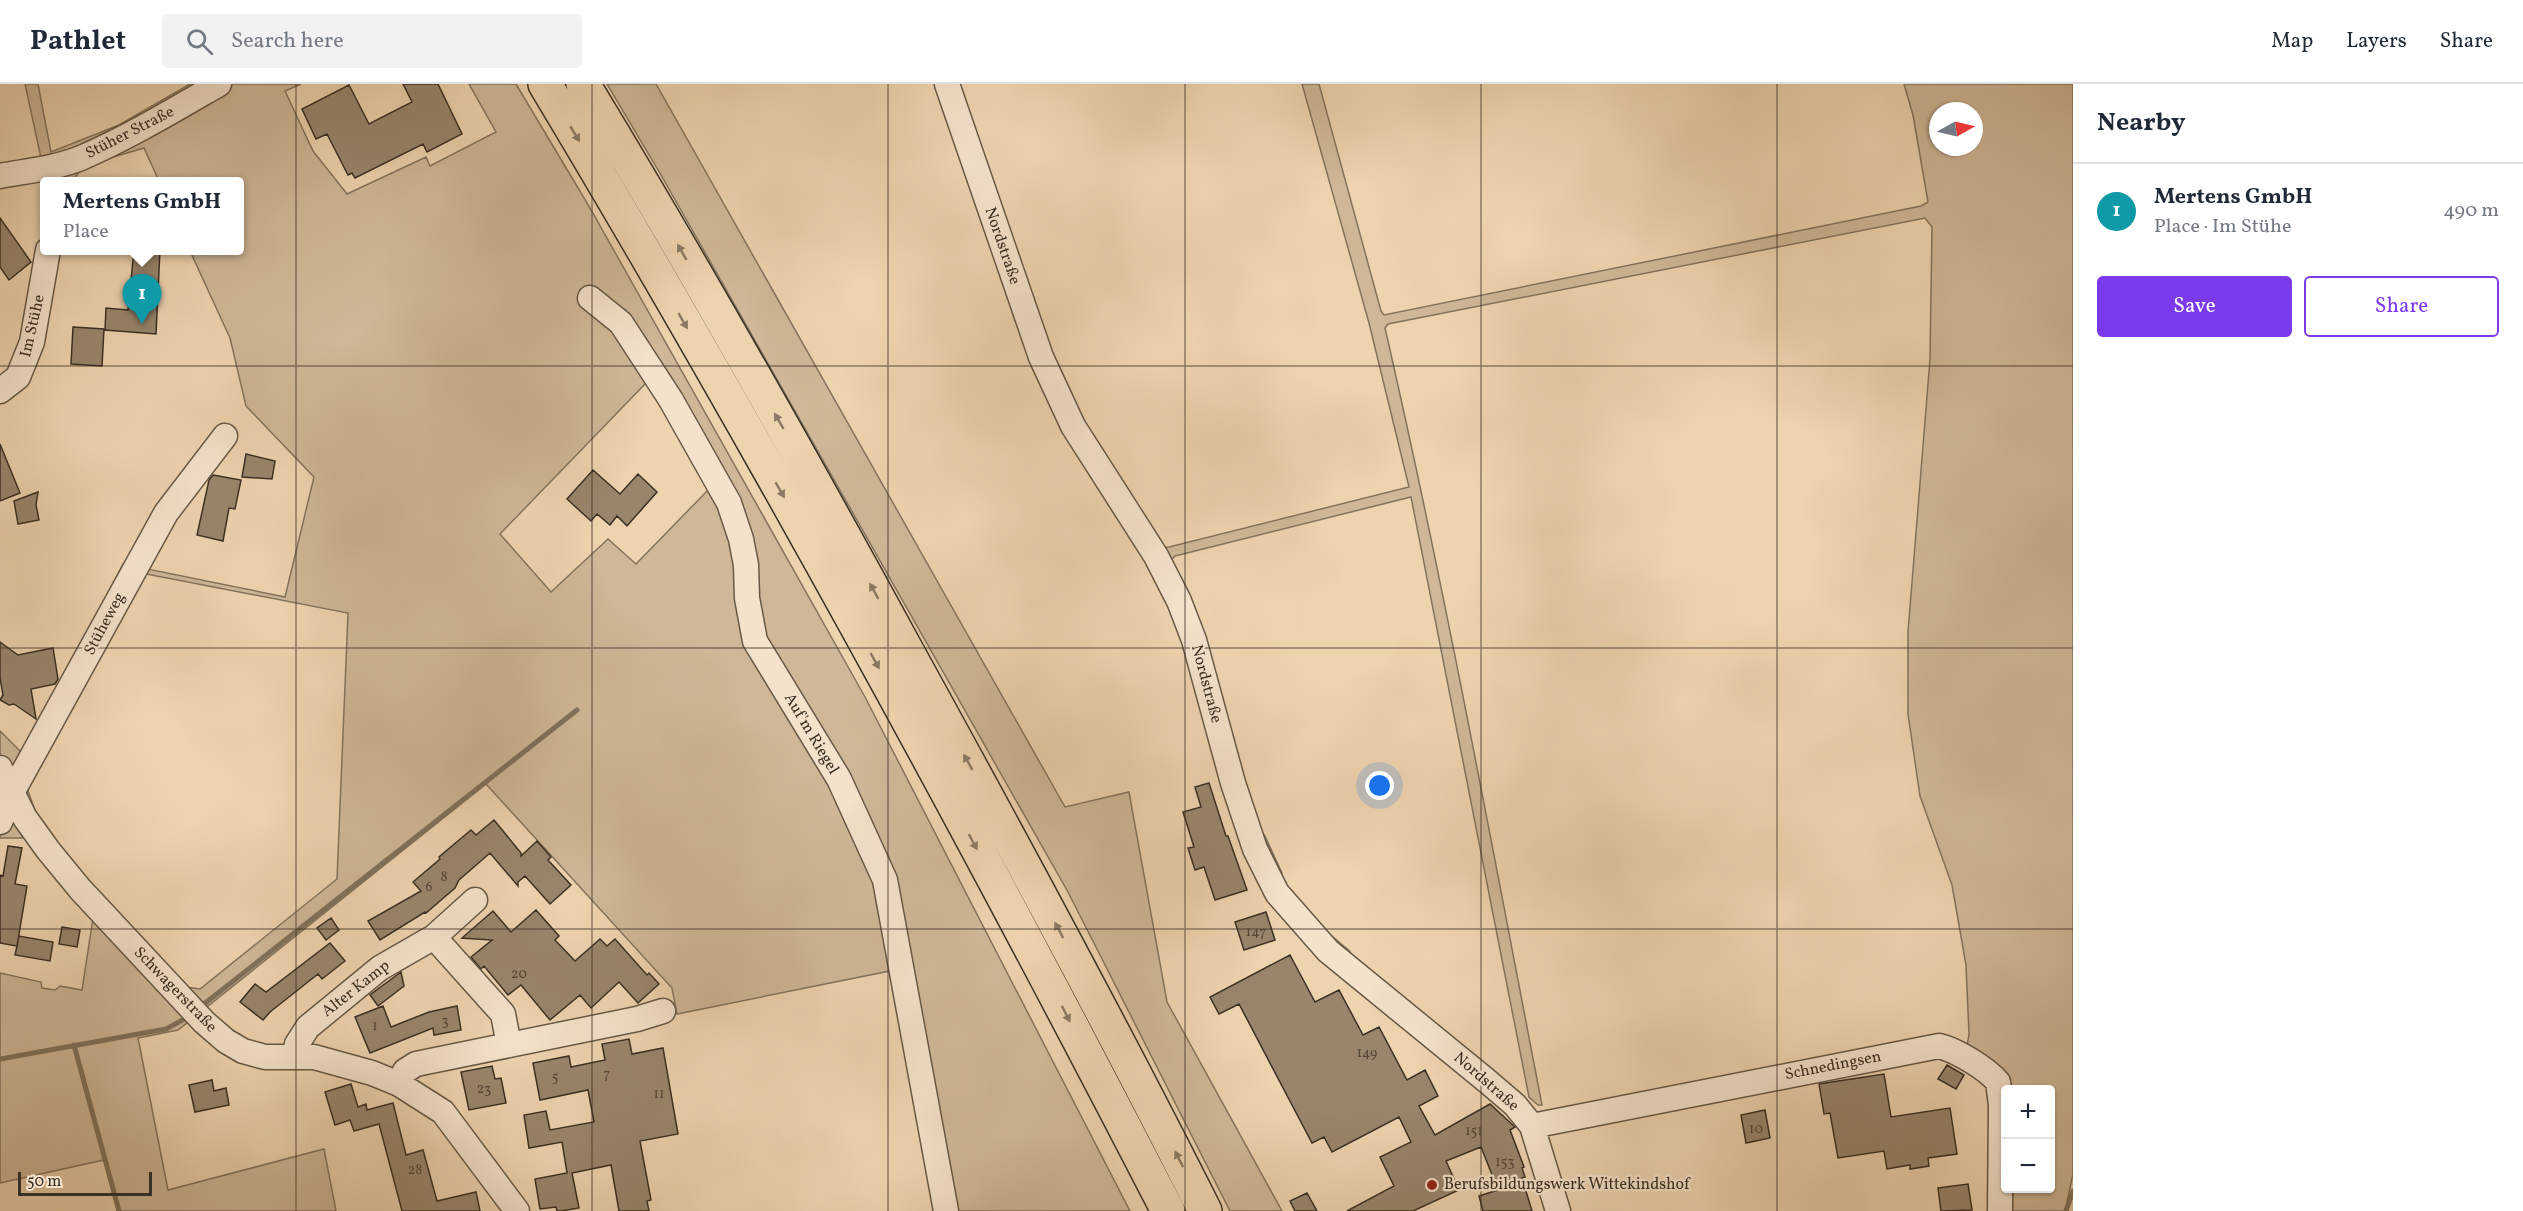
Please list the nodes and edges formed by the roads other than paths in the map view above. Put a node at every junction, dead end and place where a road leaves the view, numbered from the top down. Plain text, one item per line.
1 (219, 84) edge
2 (545, 84) edge
3 (583, 84) edge
4 (947, 84) edge
5 (60, 173) edge
6 (0, 176) edge
7 (47, 255) edge
8 (590, 298) dead end
9 (0, 391) edge
10 (225, 436) dead end
11 (0, 768) edge
12 (13, 791) junction
13 (0, 822) edge
14 (475, 900) dead end
15 (434, 937) junction
16 (663, 1011) dead end
17 (509, 1045) junction
18 (294, 1056) junction
19 (399, 1084) junction
20 (1532, 1126) junction
21 (517, 1211) edge
22 (946, 1211) edge
23 (1168, 1211) edge
24 (1205, 1211) edge
25 (1558, 1211) edge
26 (2000, 1211) edge

1 - 5 street, Stüher Straße
2 -> 23 highway
24 -> 3 highway
4 - 20 street, Nordstraße
5 - 6 street, Stüher Straße
7 - 9 street, Im Stühe
8 - 22 street, Auf'm Riegel
10 - 12 street, Stüheweg
11 - 12 street, Schwagerstraße
12 - 13 street, Stüheweg
12 - 18 street, Schwagerstraße
14 - 15 street, Alter Kamp
15 - 17 street
15 - 18 street, Alter Kamp
16 - 17 street
17 - 19 street
18 - 19 street, Schwagerstraße
19 - 21 street, Schwagerstraße
20 - 25 street, Nordstraße
20 - 26 street, Schnedingsen

